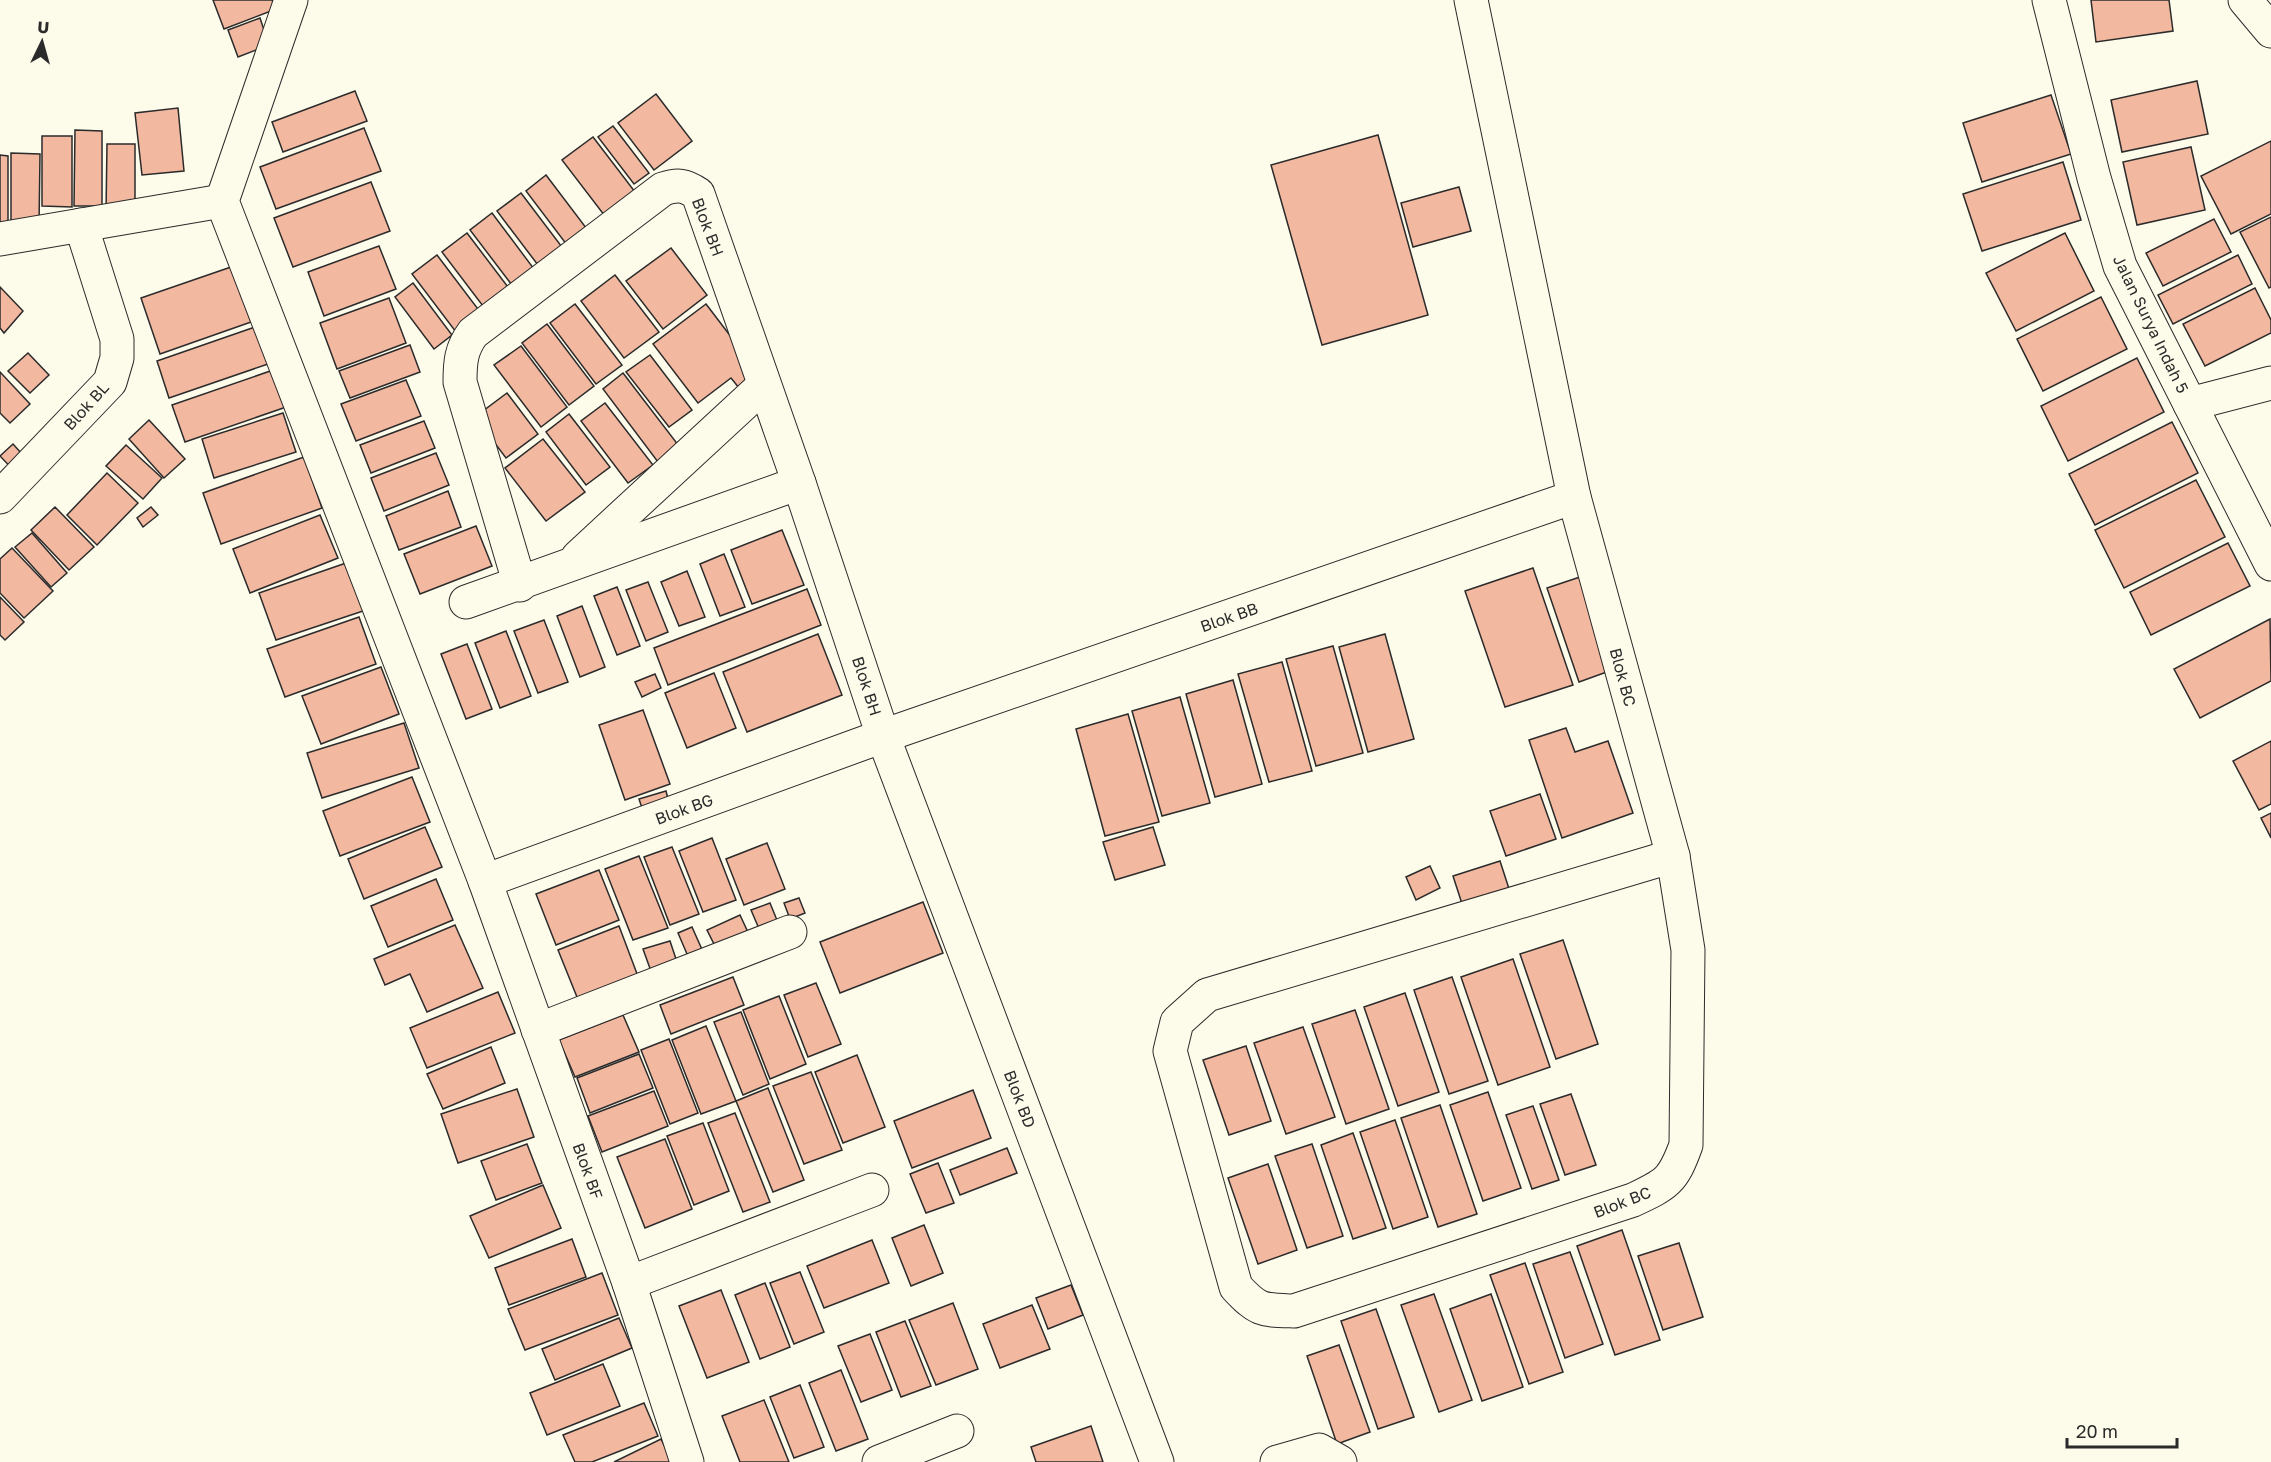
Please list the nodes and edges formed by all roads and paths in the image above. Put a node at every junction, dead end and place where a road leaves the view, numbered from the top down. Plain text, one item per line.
1 (291, 0) edge
2 (1471, 0) edge
3 (2049, 0) edge
4 (2245, 0) edge
5 (2271, 31) edge
6 (222, 201) junction
7 (81, 225) junction
8 (0, 238) edge
9 (2271, 383) edge
10 (764, 385) junction
11 (2190, 404) junction
12 (799, 483) junction
13 (0, 497) edge
14 (1574, 498) junction
15 (2271, 564) edge
16 (567, 567) junction
17 (520, 585) junction
18 (465, 602) dead end
19 (883, 736) junction
20 (1673, 856) junction
21 (485, 881) junction
22 (790, 932) dead end
23 (538, 1030) junction
24 (872, 1191) dead end
25 (629, 1284) junction
26 (957, 1431) dead end
27 (1285, 1460) edge
28 (687, 1462) edge
29 (879, 1462) edge
30 (1156, 1462) edge
31 (1340, 1462) edge

1 - 6 street
2 - 14 street, Blok BC
3 - 11 street, Jalan Surya Indah 5
4 - 5 street
6 - 7 street
6 - 21 street, Blok BF
7 - 8 street
7 - 13 street, Blok BL
9 - 11 street
10 - 12 street, Blok BH
10 - 16 street
10 - 17 street, Blok BH
11 - 15 street, Jalan Surya Indah 5
12 - 16 street
12 - 19 street, Blok BH
14 - 19 street, Blok BB
14 - 20 street, Blok BC
16 - 17 street
17 - 18 street
19 - 21 street, Blok BG
19 - 30 street, Blok BD
20 - 20 street, Blok BC
21 - 23 street, Blok BF
22 - 23 street
23 - 25 street, Blok BF
24 - 25 street
25 - 28 street, Blok BF
26 - 29 street
27 - 31 street

